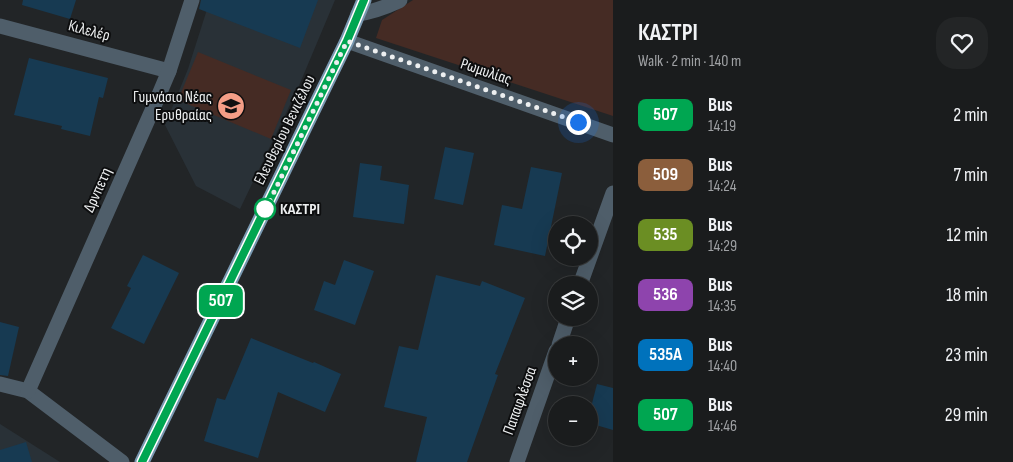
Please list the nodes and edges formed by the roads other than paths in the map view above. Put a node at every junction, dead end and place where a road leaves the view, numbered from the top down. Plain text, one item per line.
1 (192, 0) edge
2 (400, 0) edge
3 (361, 7) edge
4 (0, 26) edge
5 (347, 41) junction
6 (169, 71) junction
7 (613, 135) edge
8 (613, 192) edge
9 (583, 276) edge
10 (548, 374) edge
11 (0, 384) edge
12 (28, 391) junction
13 (122, 462) edge
14 (142, 462) edge
15 (517, 462) edge

1 - 6 street, Δρνπετη
2 - 3 street
3 - 5 main road, Ελευθερίου Βενιζέλου
4 - 6 street, Κιλελέρ
5 - 7 street, Ρωμυλίας
5 - 14 main road, Ελευθερίου Βενιζέλου
6 - 12 street, Δρνπετη
8 - 9 street
10 - 15 street, Παπαφλέσσα
11 - 12 street
12 - 13 street

